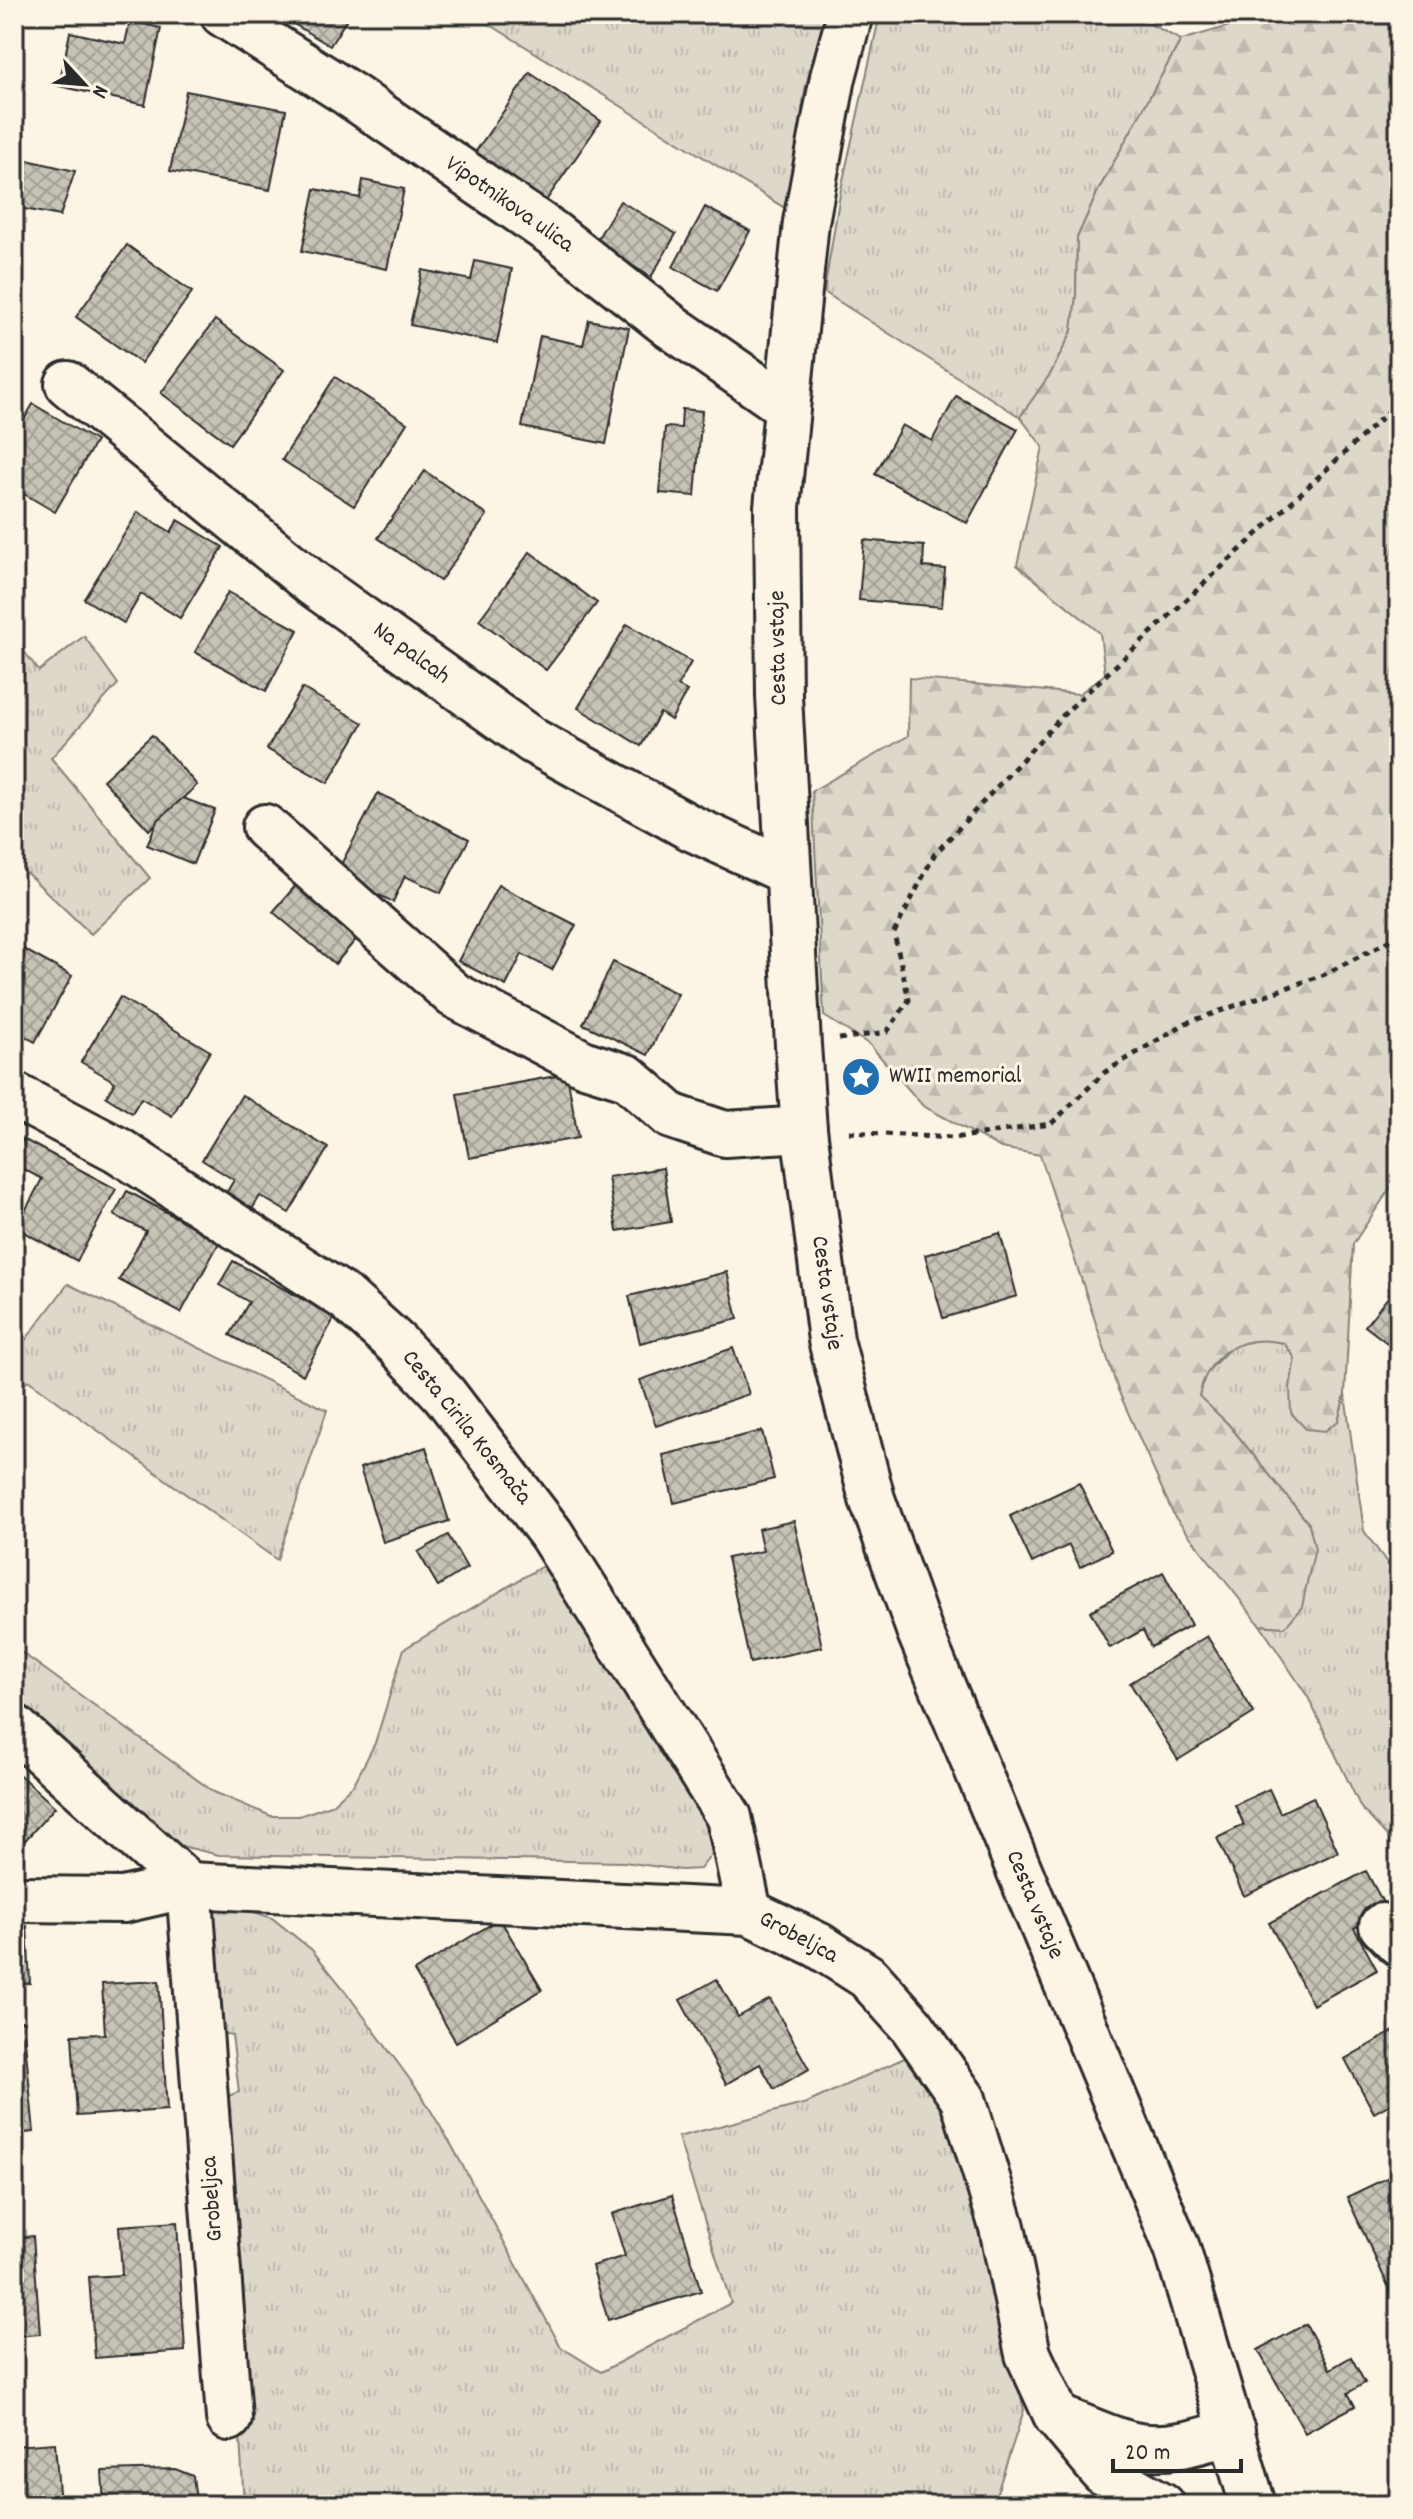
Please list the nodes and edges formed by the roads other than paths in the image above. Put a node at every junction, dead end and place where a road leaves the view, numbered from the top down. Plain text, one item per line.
1 (223, 14) edge
2 (850, 14) edge
3 (68, 384) dead end
4 (787, 407) junction
5 (265, 827) dead end
6 (788, 872) junction
7 (14, 1095) edge
8 (804, 1129) junction
9 (14, 1727) edge
10 (189, 1885) junction
11 (14, 1899) edge
12 (749, 1912) junction
13 (1057, 2417) junction
14 (229, 2418) dead end
15 (1232, 2431) junction
16 (1162, 2505) edge
17 (1253, 2505) edge

1 - 4 street, Vipotnikova ulica
2 - 4 street, Cesta vstaje
3 - 6 street, Na palcah
4 - 6 street, Cesta vstaje
5 - 8 street
6 - 8 street, Cesta vstaje
7 - 12 street, Cesta Cirila Kosmača
8 - 15 street, Cesta vstaje
9 - 10 street
10 - 11 street, Grobeljca
10 - 12 street, Grobeljca
10 - 14 street, Grobeljca
12 - 13 street, Grobeljca
13 - 15 street
13 - 16 street, Grobeljca
15 - 17 street, Cesta vstaje

